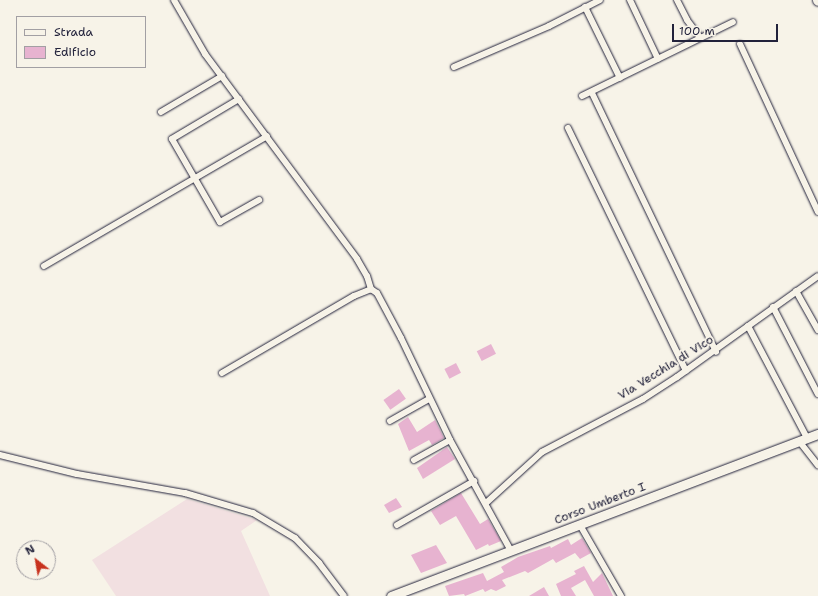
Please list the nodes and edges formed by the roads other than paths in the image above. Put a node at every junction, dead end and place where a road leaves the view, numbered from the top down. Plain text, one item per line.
1 (174, 0) edge
2 (600, 0) edge
3 (630, 0) edge
4 (677, 0) edge
5 (585, 7) junction
6 (733, 22) dead end
7 (700, 37) junction
8 (740, 44) dead end
9 (658, 59) junction
10 (454, 67) dead end
11 (222, 76) junction
12 (620, 78) junction
13 (592, 93) junction
14 (582, 96) dead end
15 (239, 99) junction
16 (161, 112) dead end
17 (568, 128) dead end
18 (267, 136) junction
19 (195, 178) junction
20 (259, 200) dead end
21 (818, 212) edge
22 (44, 266) dead end
23 (818, 276) edge
24 (371, 289) junction
25 (796, 291) junction
26 (773, 307) junction
27 (748, 326) junction
28 (818, 330) edge
29 (716, 352) junction
30 (686, 371) junction
31 (222, 373) dead end
32 (818, 394) edge
33 (429, 399) junction
34 (390, 421) dead end
35 (818, 434) edge
36 (450, 440) junction
37 (803, 440) junction
38 (0, 455) edge
39 (414, 460) dead end
40 (818, 465) edge
41 (474, 481) junction
42 (486, 503) junction
43 (397, 525) dead end
44 (580, 525) junction
45 (511, 551) junction
46 (344, 596) edge
47 (391, 596) edge
48 (621, 596) edge

1 - 11 street
2 - 5 street
3 - 9 street
4 - 7 street
5 - 10 street
5 - 12 street
6 - 7 street
7 - 9 street
8 - 21 street
9 - 12 street
11 - 15 street
11 - 16 street
12 - 13 street
13 - 14 street
13 - 29 street
15 - 18 street
15 - 19 street
17 - 30 street
18 - 19 street
18 - 24 street
19 - 20 street
19 - 22 street
23 - 25 street, Via Vecchia di Vico
24 - 31 street
24 - 33 street
25 - 26 street, Via Vecchia di Vico
25 - 28 street
26 - 27 street, Via Vecchia di Vico
26 - 32 street
27 - 29 street, Via Vecchia di Vico
27 - 37 street
29 - 30 street, Via Vecchia di Vico
30 - 42 street, Via Vecchia di Vico
33 - 34 street
33 - 36 street
35 - 37 main road, Corso Umberto I
36 - 39 street
36 - 41 street
37 - 40 street
37 - 44 main road, Corso Umberto I
38 - 46 street
41 - 42 street
41 - 43 street
42 - 45 street
44 - 45 main road, Corso Umberto I
44 - 48 street
45 - 47 main road, Corso Umberto I

